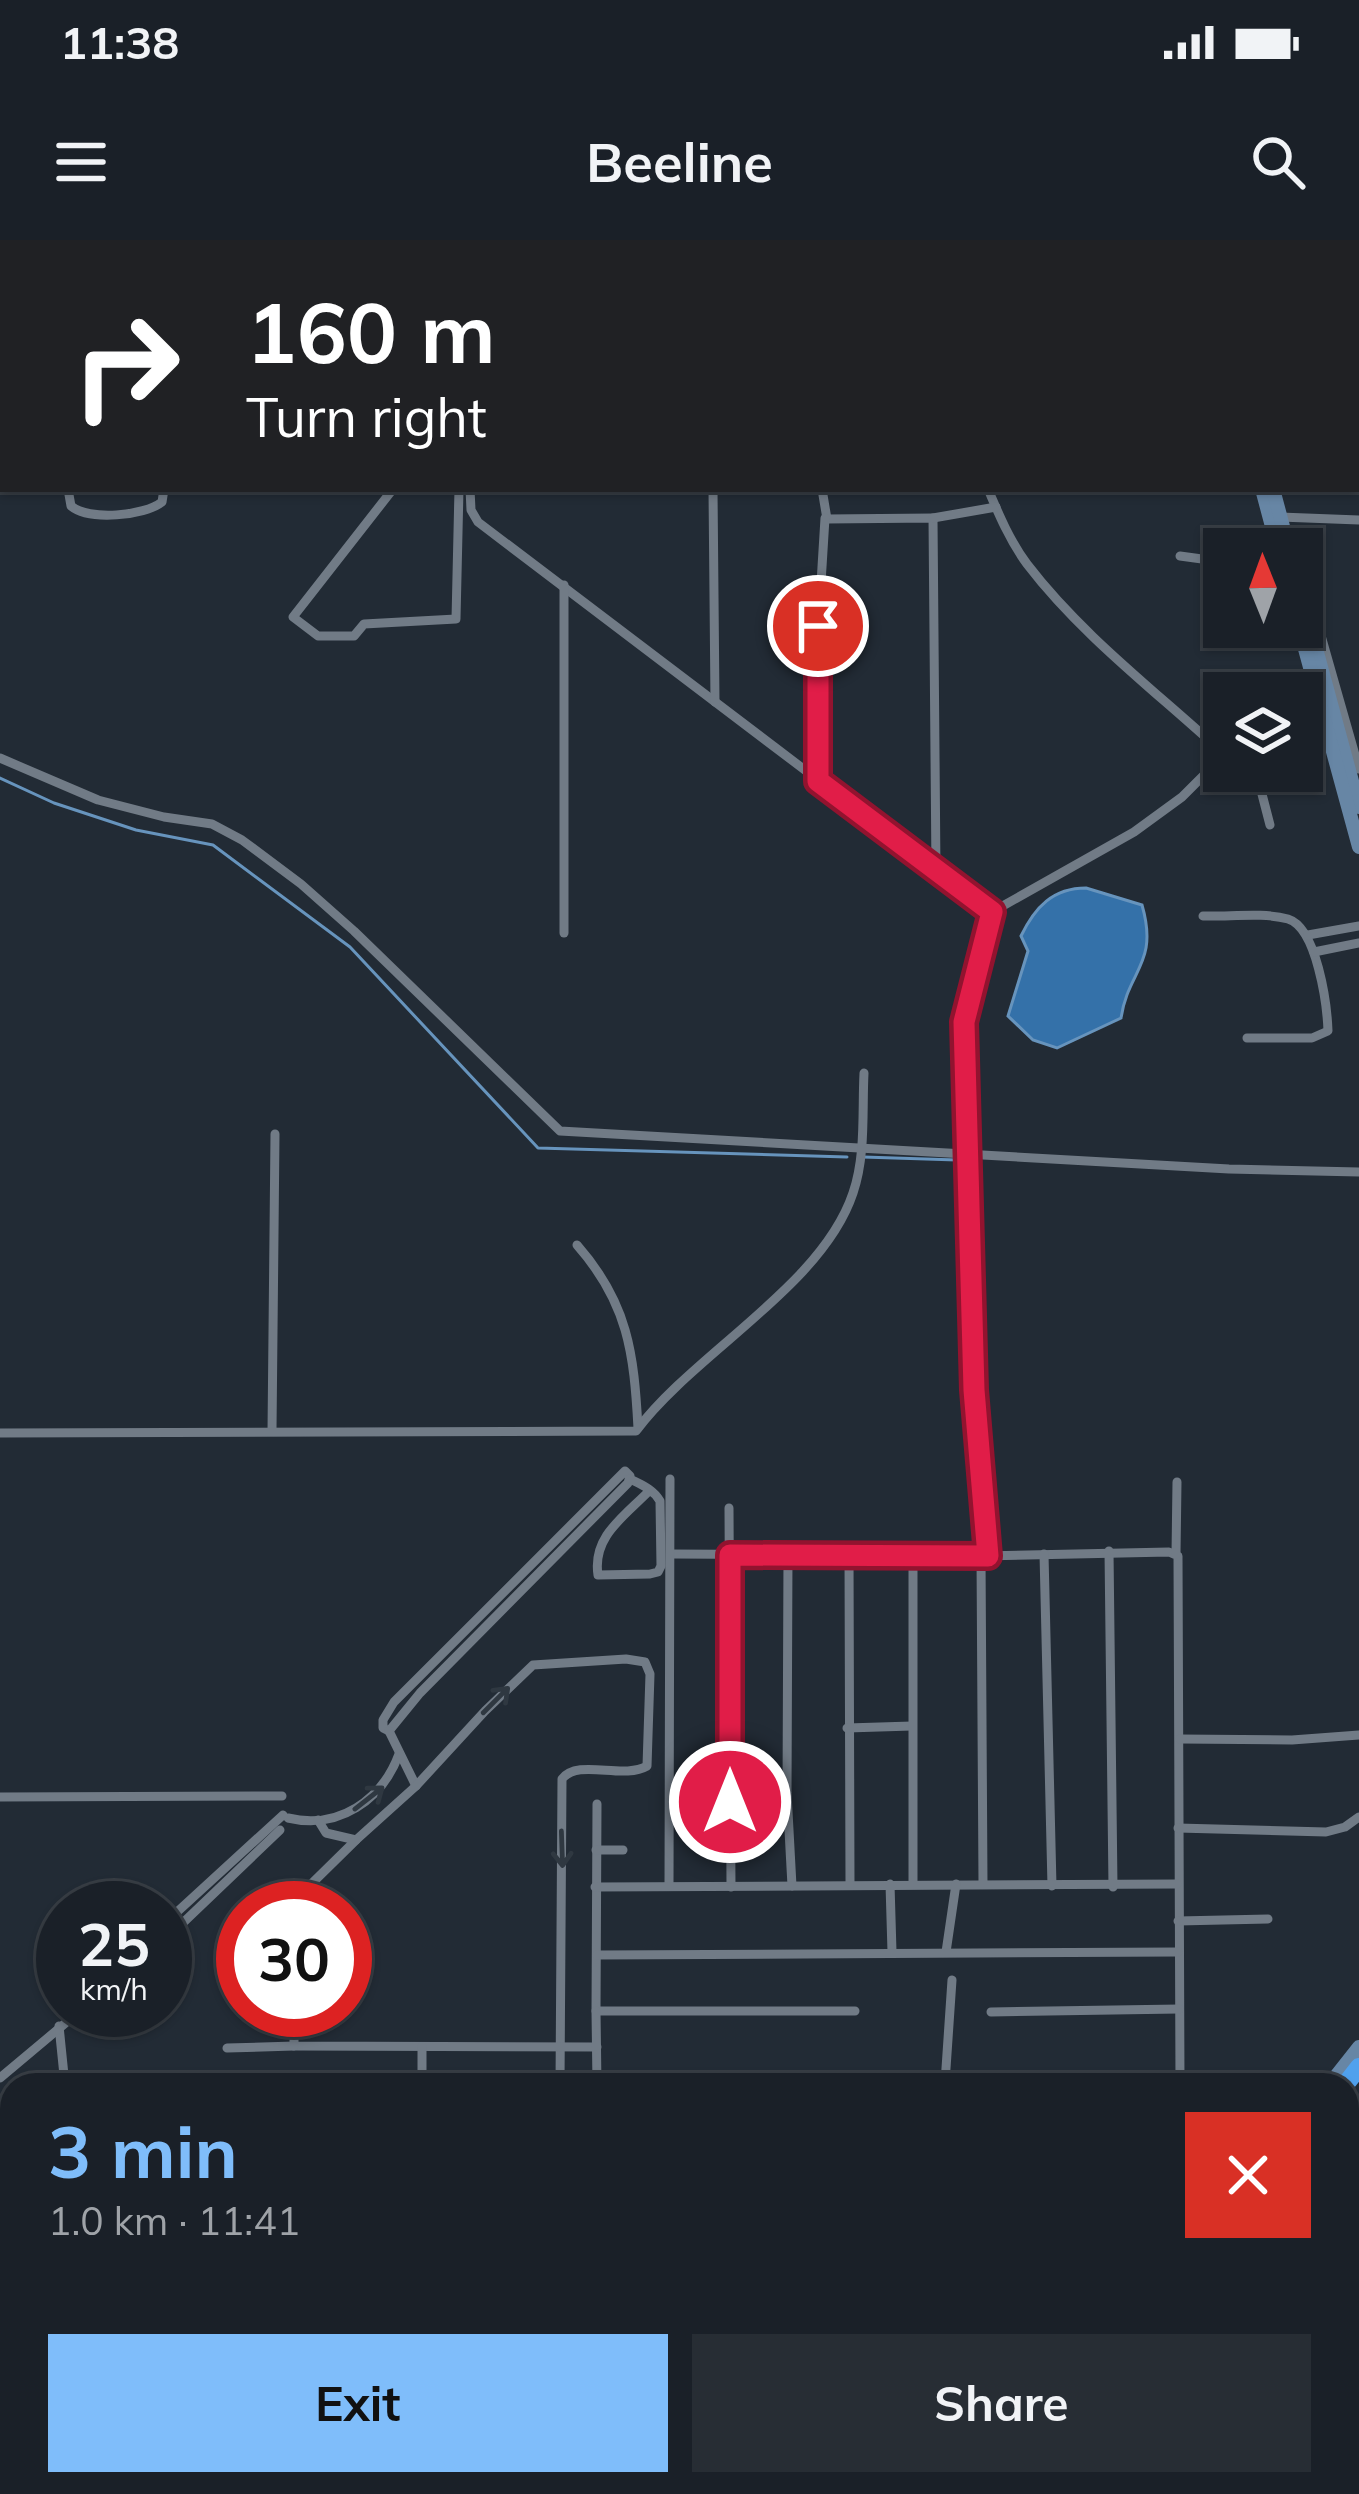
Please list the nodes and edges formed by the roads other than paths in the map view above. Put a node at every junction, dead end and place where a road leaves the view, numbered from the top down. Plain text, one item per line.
1 (69, 492) edge
2 (163, 492) edge
3 (391, 492) edge
4 (460, 492) edge
5 (469, 492) edge
6 (713, 492) edge
7 (822, 492) edge
8 (989, 492) edge
9 (1263, 492) edge
10 (1274, 492) edge
11 (996, 507) junction
12 (465, 510) junction
13 (1284, 517) junction
14 (825, 518) junction
15 (933, 518) junction
16 (1359, 520) edge
17 (1272, 528) edge
18 (1287, 528) edge
19 (1180, 556) dead end
20 (1203, 559) edge
21 (564, 585) junction
22 (1307, 648) edge
23 (1312, 648) edge
24 (1322, 648) edge
25 (1316, 669) junction
26 (1312, 672) edge
27 (715, 702) junction
28 (1359, 706) edge
29 (1337, 707) junction
30 (1203, 735) edge
31 (0, 758) edge
32 (1359, 769) edge
33 (1203, 776) edge
34 (818, 781) junction
35 (1261, 792) edge
36 (1358, 798) edge
37 (1270, 825) dead end
38 (1359, 847) edge
39 (936, 872) junction
40 (992, 912) junction
41 (1202, 916) dead end
42 (1359, 926) edge
43 (565, 934) dead end
44 (1308, 935) junction
45 (1359, 943) edge
46 (1314, 952) junction
47 (1247, 1038) dead end
48 (864, 1073) dead end
49 (275, 1134) dead end
50 (861, 1148) junction
51 (966, 1152) junction
52 (1359, 1172) edge
53 (577, 1245) dead end
54 (638, 1428) junction
55 (272, 1431) junction
56 (0, 1433) edge
57 (670, 1479) dead end
58 (1177, 1482) dead end
59 (650, 1490) junction
60 (729, 1508) dead end
61 (1109, 1552) junction
62 (672, 1554) junction
63 (849, 1554) junction
64 (1044, 1554) junction
65 (1176, 1554) junction
66 (730, 1555) junction
67 (788, 1555) junction
68 (913, 1556) junction
69 (984, 1556) junction
70 (912, 1726) junction
71 (848, 1728) junction
72 (1359, 1735) edge
73 (1180, 1738) junction
74 (399, 1754) junction
75 (416, 1786) junction
76 (282, 1796) dead end
77 (0, 1797) edge
78 (597, 1804) dead end
79 (1359, 1817) edge
80 (318, 1820) junction
81 (1178, 1828) junction
82 (280, 1829) dead end
83 (356, 1840) junction
84 (251, 1849) junction
85 (596, 1850) junction
86 (623, 1850) dead end
87 (314, 1881) edge
88 (850, 1883) junction
89 (890, 1884) junction
90 (913, 1884) junction
91 (956, 1884) junction
92 (983, 1884) junction
93 (1177, 1884) junction
94 (669, 1886) junction
95 (792, 1886) junction
96 (1052, 1886) junction
97 (595, 1887) junction
98 (731, 1887) junction
99 (1113, 1887) junction
100 (192, 1900) edge
101 (192, 1911) edge
102 (1268, 1919) dead end
103 (1178, 1921) junction
104 (892, 1952) junction
105 (946, 1952) junction
106 (1178, 1952) junction
107 (597, 1955) junction
108 (952, 1980) dead end
109 (1179, 2009) junction
110 (596, 2012) junction
111 (855, 2012) dead end
112 (991, 2012) dead end
113 (47, 2037) edge
114 (60, 2037) edge
115 (295, 2037) edge
116 (295, 2046) junction
117 (422, 2047) junction
118 (560, 2047) junction
119 (597, 2047) junction
120 (1359, 2047) edge
121 (227, 2048) dead end
122 (6, 2073) edge
123 (64, 2073) edge
124 (422, 2073) edge
125 (560, 2073) edge
126 (597, 2073) edge
127 (947, 2073) edge
128 (1180, 2073) edge
129 (1338, 2073) edge

1 - 2 street
3 - 12 street
4 - 12 street
5 - 12 street
6 - 27 street
7 - 14 street
8 - 11 street
9 - 17 main road
10 - 13 main road
11 - 15 street
11 - 30 street
12 - 21 street
13 - 16 street
13 - 18 main road
14 - 15 street
14 - 34 street
15 - 39 street
19 - 20 street
21 - 27 street
21 - 43 street
22 - 25 main road
23 - 25 main road
24 - 29 street
25 - 26 street
25 - 29 main road
25 - 38 main road
27 - 34 street
28 - 29 street
29 - 32 street
29 - 36 main road
31 - 50 street
33 - 40 street
34 - 39 street
35 - 37 street
39 - 40 street
40 - 51 street
41 - 44 street
42 - 44 street
44 - 46 street
45 - 46 street
46 - 47 street
48 - 50 street
49 - 55 street
50 - 51 street
50 - 54 street
51 - 52 street
51 - 69 street
53 - 54 street
54 - 55 street
55 - 56 street
57 - 62 street
58 - 65 street
59 - 59 street
59 - 74 street
60 - 66 street
61 - 64 street
61 - 65 street
61 - 99 street
62 - 66 street
62 - 94 street
63 - 67 street
63 - 68 street
63 - 71 street
64 - 69 street
64 - 96 street
65 - 73 street
66 - 67 street
66 - 98 street
67 - 95 street
68 - 69 street
68 - 70 street
69 - 92 street
70 - 71 street
70 - 90 street
71 - 88 street
72 - 73 street
73 - 81 street
74 - 75 street
80 -> 74 street
75 - 83 street
75 -> 118 street
76 - 77 street
78 - 85 street
79 - 81 street
80 - 83 street
80 - 84 street
81 - 93 street
82 - 84 street
83 - 87 street
84 - 100 street
84 - 101 street
85 - 86 street
85 - 97 street
88 - 89 street
88 - 95 street
89 - 90 street
89 - 104 street
90 - 91 street
91 - 92 street
91 - 105 street
92 - 96 street
93 - 99 street
93 - 103 street
94 - 97 street
94 - 98 street
95 - 98 street
96 - 99 street
97 - 107 street
102 - 103 street
103 - 106 street
104 - 105 street
104 - 107 street
105 - 106 street
106 - 109 street
107 - 110 street
108 - 127 street
109 - 112 street
109 - 128 street
110 - 111 street
110 - 119 street
113 - 122 street
114 - 123 street
115 - 116 street
116 - 117 street
116 - 121 street
117 - 118 street
117 - 124 street
118 - 119 street
118 - 125 street
119 - 126 street
120 - 129 main road

